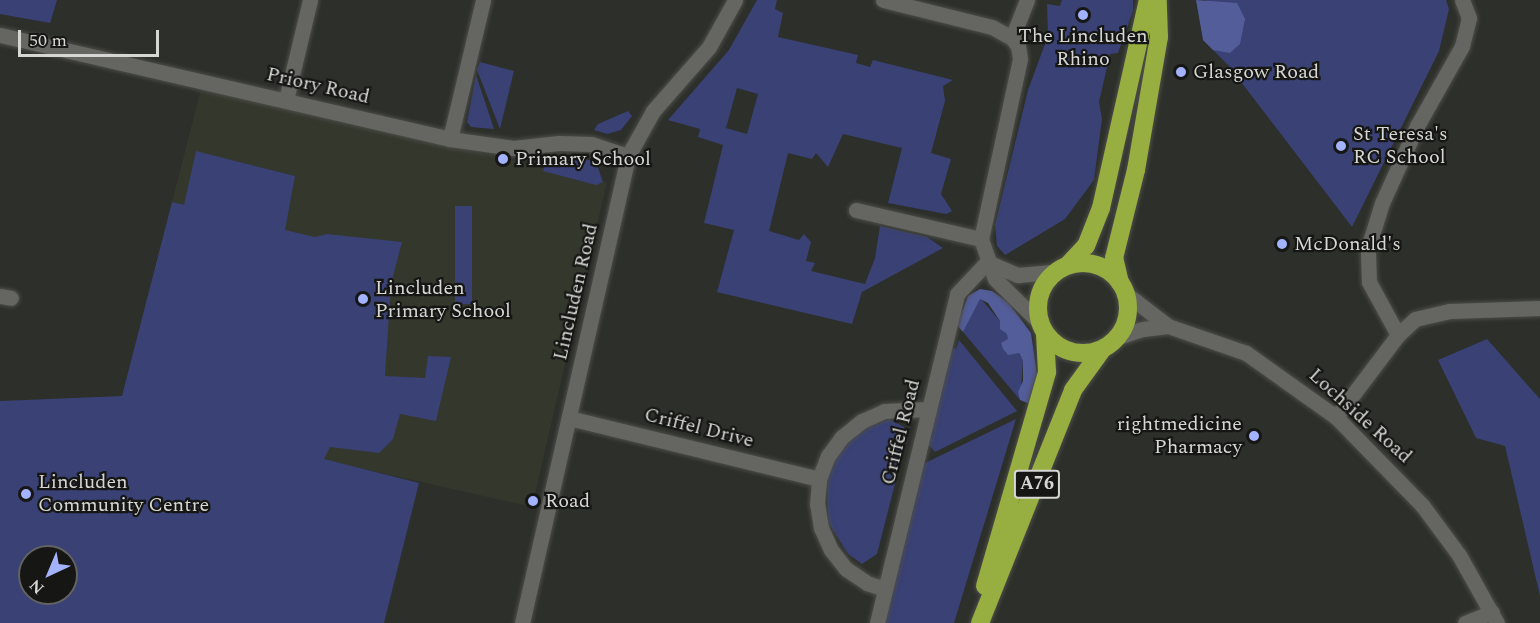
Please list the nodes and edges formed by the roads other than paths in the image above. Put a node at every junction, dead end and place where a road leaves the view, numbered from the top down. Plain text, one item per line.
1 (310, 0) edge
2 (483, 0) edge
3 (735, 0) edge
4 (883, 0) edge
5 (1027, 0) edge
6 (1148, 0) edge
7 (1158, 0) edge
8 (1462, 0) edge
9 (0, 35) edge
10 (1012, 38) junction
11 (286, 100) junction
12 (450, 139) junction
13 (628, 156) junction
14 (856, 210) dead end
15 (981, 239) junction
16 (987, 262) junction
17 (1062, 268) junction
18 (1123, 288) junction
19 (1540, 308) edge
20 (1168, 326) junction
21 (1042, 328) junction
22 (1398, 335) junction
23 (1118, 337) junction
24 (1102, 350) junction
25 (929, 409) junction
26 (1336, 417) junction
27 (568, 418) junction
28 (819, 479) junction
29 (885, 590) junction
30 (1494, 617) edge
31 (522, 623) edge
32 (877, 623) edge
33 (977, 623) edge
34 (1465, 623) edge

1 - 11 street
2 - 12 street
3 - 13 street, Lincluden Road
4 - 10 street
5 - 10 street
6 - 17 highway, A76
7 - 18 highway
8 - 22 street
9 - 11 street, Priory Road
10 - 15 street
11 - 12 street, Priory Road
12 - 13 street, Priory Road
13 - 27 street, Lincluden Road
14 - 15 street
15 - 16 street
16 - 17 street
16 - 21 street
16 - 25 street, Criffel Road
17 - 18 highway
17 - 21 highway, A76
18 - 20 street, Lochside Road
18 - 23 highway
19 - 22 street
20 - 23 street
20 - 26 street, Lochside Road
21 - 24 highway
21 - 33 highway, A76
22 - 26 street
23 - 24 highway, A76
24 - 33 highway, A76
25 - 28 street
25 - 29 street, Criffel Road
26 - 30 street, Lochside Road
27 - 28 street, Criffel Drive
27 - 31 street, Lincluden Road
28 - 29 street
29 - 32 street, Criffel Road
30 - 34 street

